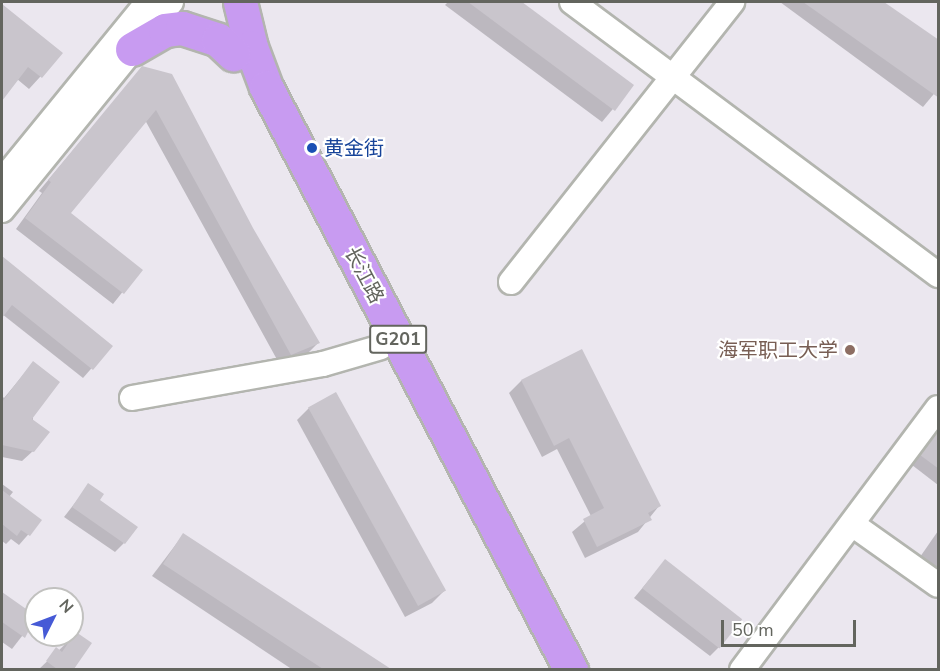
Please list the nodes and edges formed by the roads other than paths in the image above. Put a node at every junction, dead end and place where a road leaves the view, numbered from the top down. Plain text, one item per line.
1 (148, 2) edge
2 (171, 2) edge
3 (221, 2) edge
4 (240, 2) edge
5 (572, 2) edge
6 (732, 2) edge
7 (132, 49) junction
8 (233, 54) junction
9 (676, 77) junction
10 (2, 181) edge
11 (2, 210) edge
12 (939, 276) edge
13 (512, 282) dead end
14 (381, 347) junction
15 (132, 398) dead end
16 (939, 408) edge
17 (852, 524) junction
18 (939, 585) edge
19 (549, 669) edge
20 (571, 669) edge
21 (742, 669) edge

1 - 10 street
2 - 7 street
3 - 8 highway, 长江路 / G201
4 - 20 highway, 长江路 / G201
5 - 9 street
6 - 9 street
7 - 8 highway
7 - 11 street
8 - 14 highway, 长江路 / G201
9 - 12 street
9 - 13 street
14 - 15 street
14 - 19 highway, 长江路 / G201
16 - 17 street
17 - 18 street
17 - 21 street

